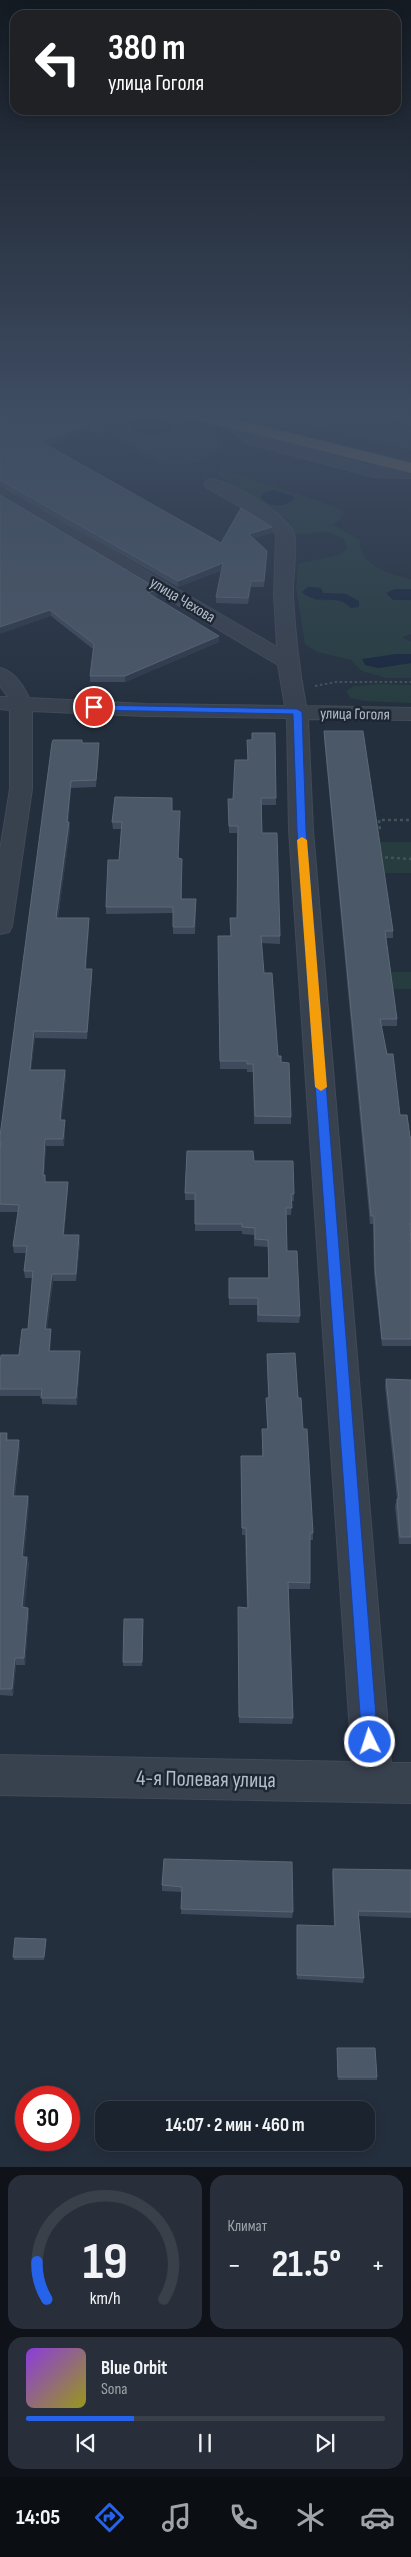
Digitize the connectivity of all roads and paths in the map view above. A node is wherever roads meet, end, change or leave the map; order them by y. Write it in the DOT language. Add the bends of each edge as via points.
graph roads {
  1 [pos="41,515"];
  2 [pos="265,515"];
  3 [pos="288,662"];
  4 [pos="0,674"];
  5 [pos="411,682"];
  6 [pos="296,701"];
  7 [pos="10,703"];
  8 [pos="411,714"];
  9 [pos="411,820"];
  10 [pos="372,830"];
  11 [pos="373,857"];
  12 [pos="411,859"];
  13 [pos="0,926"];
  14 [pos="0,1775"];
  15 [pos="373,1781"];
  16 [pos="411,1783"];
  1 -- 3 [label="street, улица Чехова"];
  2 -- 3 [label="street" via="285,534 283,594"];
  3 -- 6 [label="street"];
  4 -- 7 [label="street" via="13,687"];
  5 -- 6 [label="path" via="336,682"];
  6 -- 7 [label="street, улица Гоголя" via="145,710"];
  6 -- 8 [label="street, улица Гоголя"];
  6 -- 15 [label="street" via="302,838"];
  7 -- 13 [label="street" via="21,789"];
  9 -- 10 [label="path" via="379,820 380,830"];
  11 -- 12 [label="path"];
  14 -- 15 [label="street, 4-я Полевая улица"];
  15 -- 16 [label="street, 4-я Полевая улица"];
}
